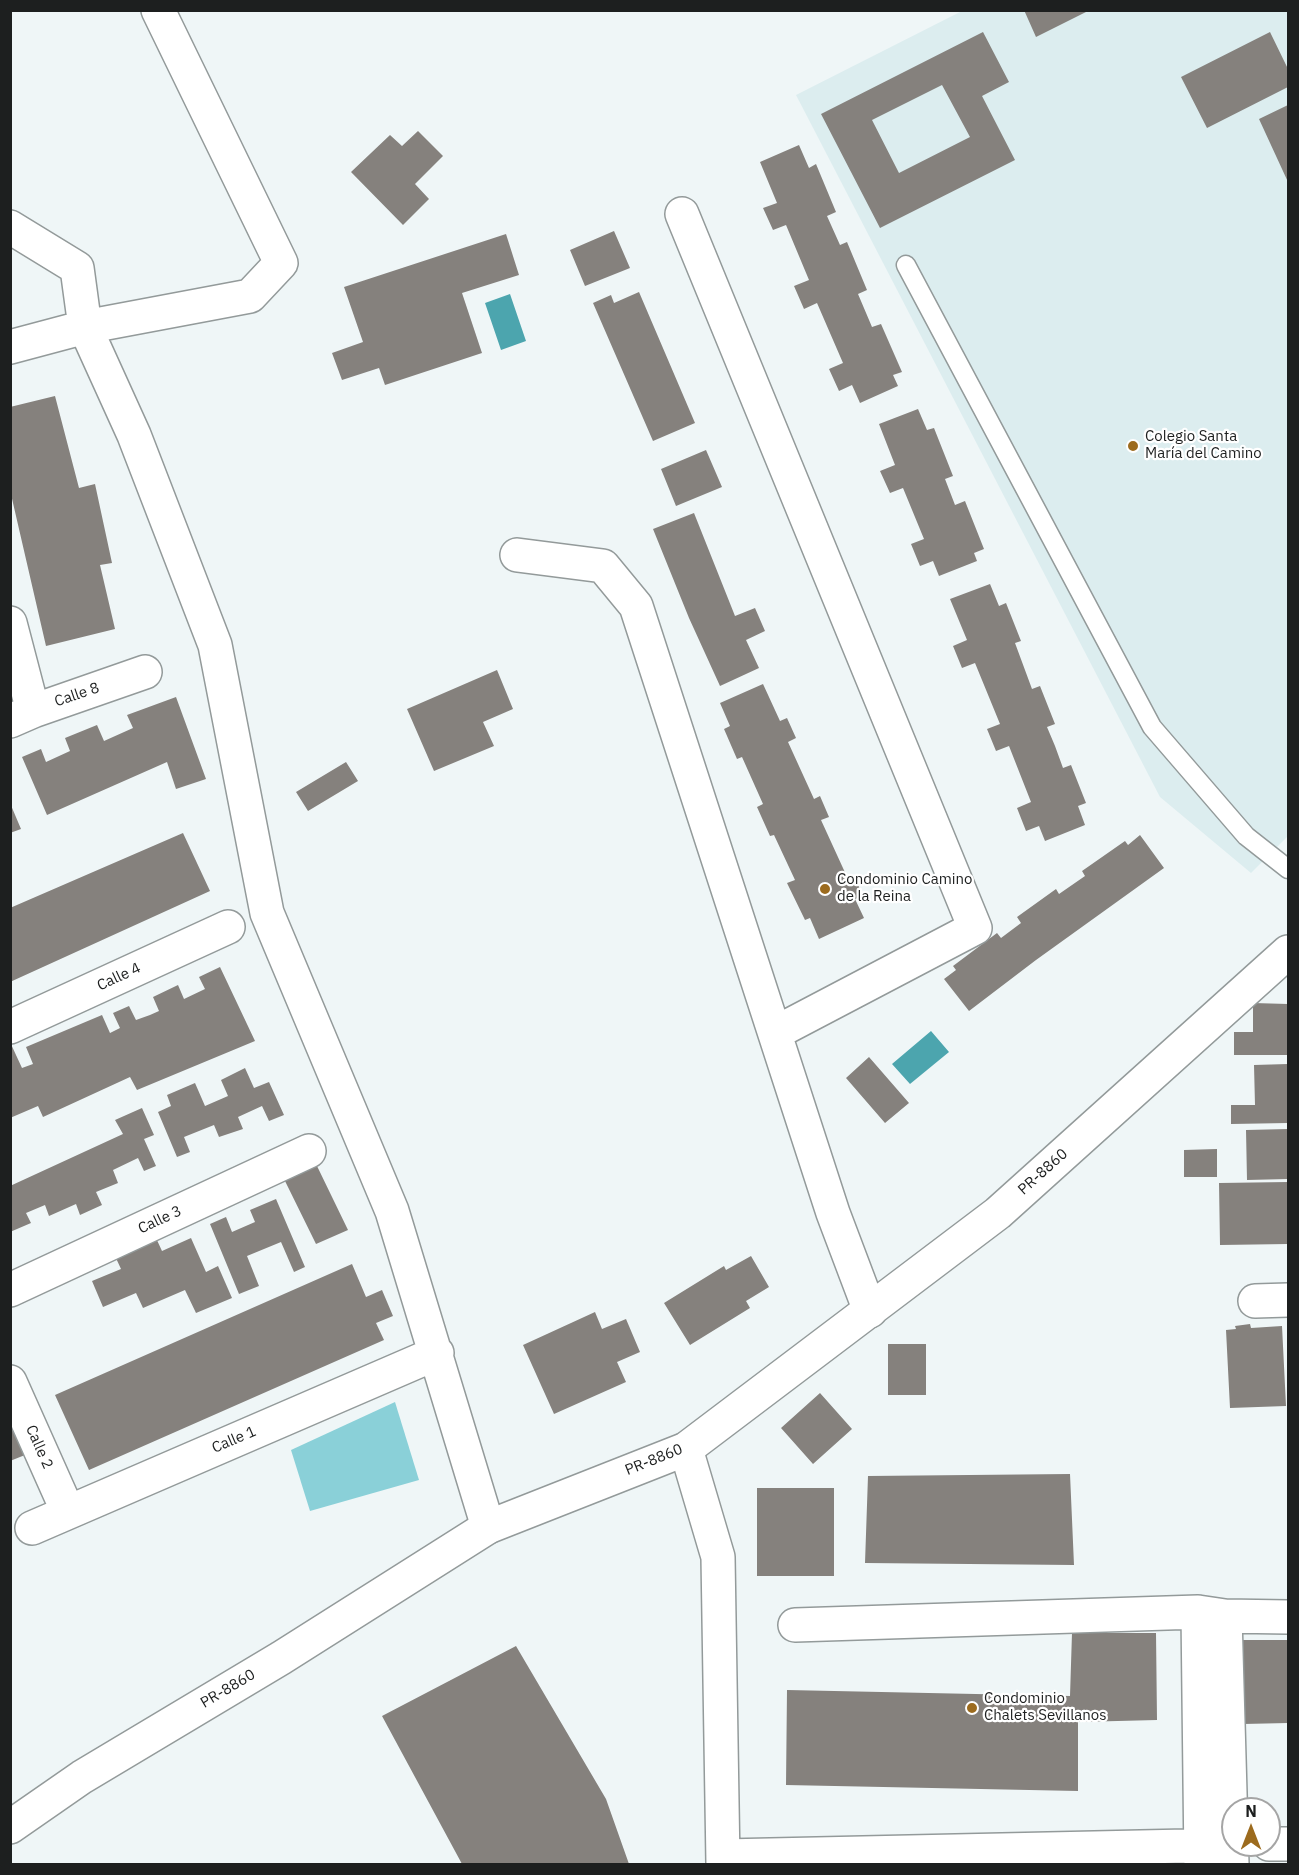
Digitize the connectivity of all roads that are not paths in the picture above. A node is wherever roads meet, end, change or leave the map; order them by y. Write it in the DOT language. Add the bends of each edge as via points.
graph roads {
  1 [pos="158,10"];
  2 [pos="682,214"];
  3 [pos="10,227"];
  4 [pos="906,266"];
  5 [pos="86,327"];
  6 [pos="10,348"];
  7 [pos="517,555"];
  8 [pos="10,623"];
  9 [pos="145,672"];
  10 [pos="22,716"];
  11 [pos="1288,869"];
  12 [pos="228,927"];
  13 [pos="1288,952"];
  14 [pos="10,1027"];
  15 [pos="775,1033"];
  16 [pos="309,1151"];
  17 [pos="10,1290"];
  18 [pos="1288,1300"];
  19 [pos="1255,1301"];
  20 [pos="870,1311"];
  21 [pos="437,1353"];
  22 [pos="10,1382"];
  23 [pos="686,1449"];
  24 [pos="68,1512"];
  25 [pos="488,1527"];
  26 [pos="32,1528"];
  27 [pos="1212,1614"];
  28 [pos="1288,1617"];
  29 [pos="795,1625"];
  30 [pos="10,1827"];
  31 [pos="1220,1853"];
  32 [pos="724,1860"];
  1 -- 5 [label="street" via="281,263 250,296"];
  2 -- 15 [label="street" via="975,928"];
  3 -- 5 [label="street" via="77,268"];
  4 -- 11 [label="lane" via="1152,727 1245,836"];
  5 -- 6 [label="street"];
  5 -- 21 [label="street" via="127,418 215,645 267,913 392,1211"];
  7 -- 15 [label="street" via="603,566 636,606"];
  8 -- 10 [label="street"];
  9 -- 10 [label="street, Calle 8"];
  12 -- 14 [label="street, Calle 4"];
  13 -- 20 [label="street, PR-8860 / PR-8860" via="998,1212"];
  15 -- 20 [label="street"];
  16 -- 17 [label="street, Calle 3"];
  18 -- 19 [label="street"];
  20 -- 23 [label="street, PR-8860 / PR-8860"];
  21 -- 24 [label="street, Calle 1"];
  21 -- 25 [label="street"];
  22 -- 24 [label="street, Calle 2"];
  23 -- 25 [label="street, PR-8860 / PR-8860"];
  23 -- 32 [label="street" via="718,1557"];
  24 -- 26 [label="street, Calle 1"];
  25 -- 30 [label="street, PR-8860 / PR-8860" via="281,1658 82,1777"];
  27 -- 28 [label="street"];
  27 -- 29 [label="street"];
  27 -- 31 [label="street"];
  31 -- 32 [label="street"];
}
